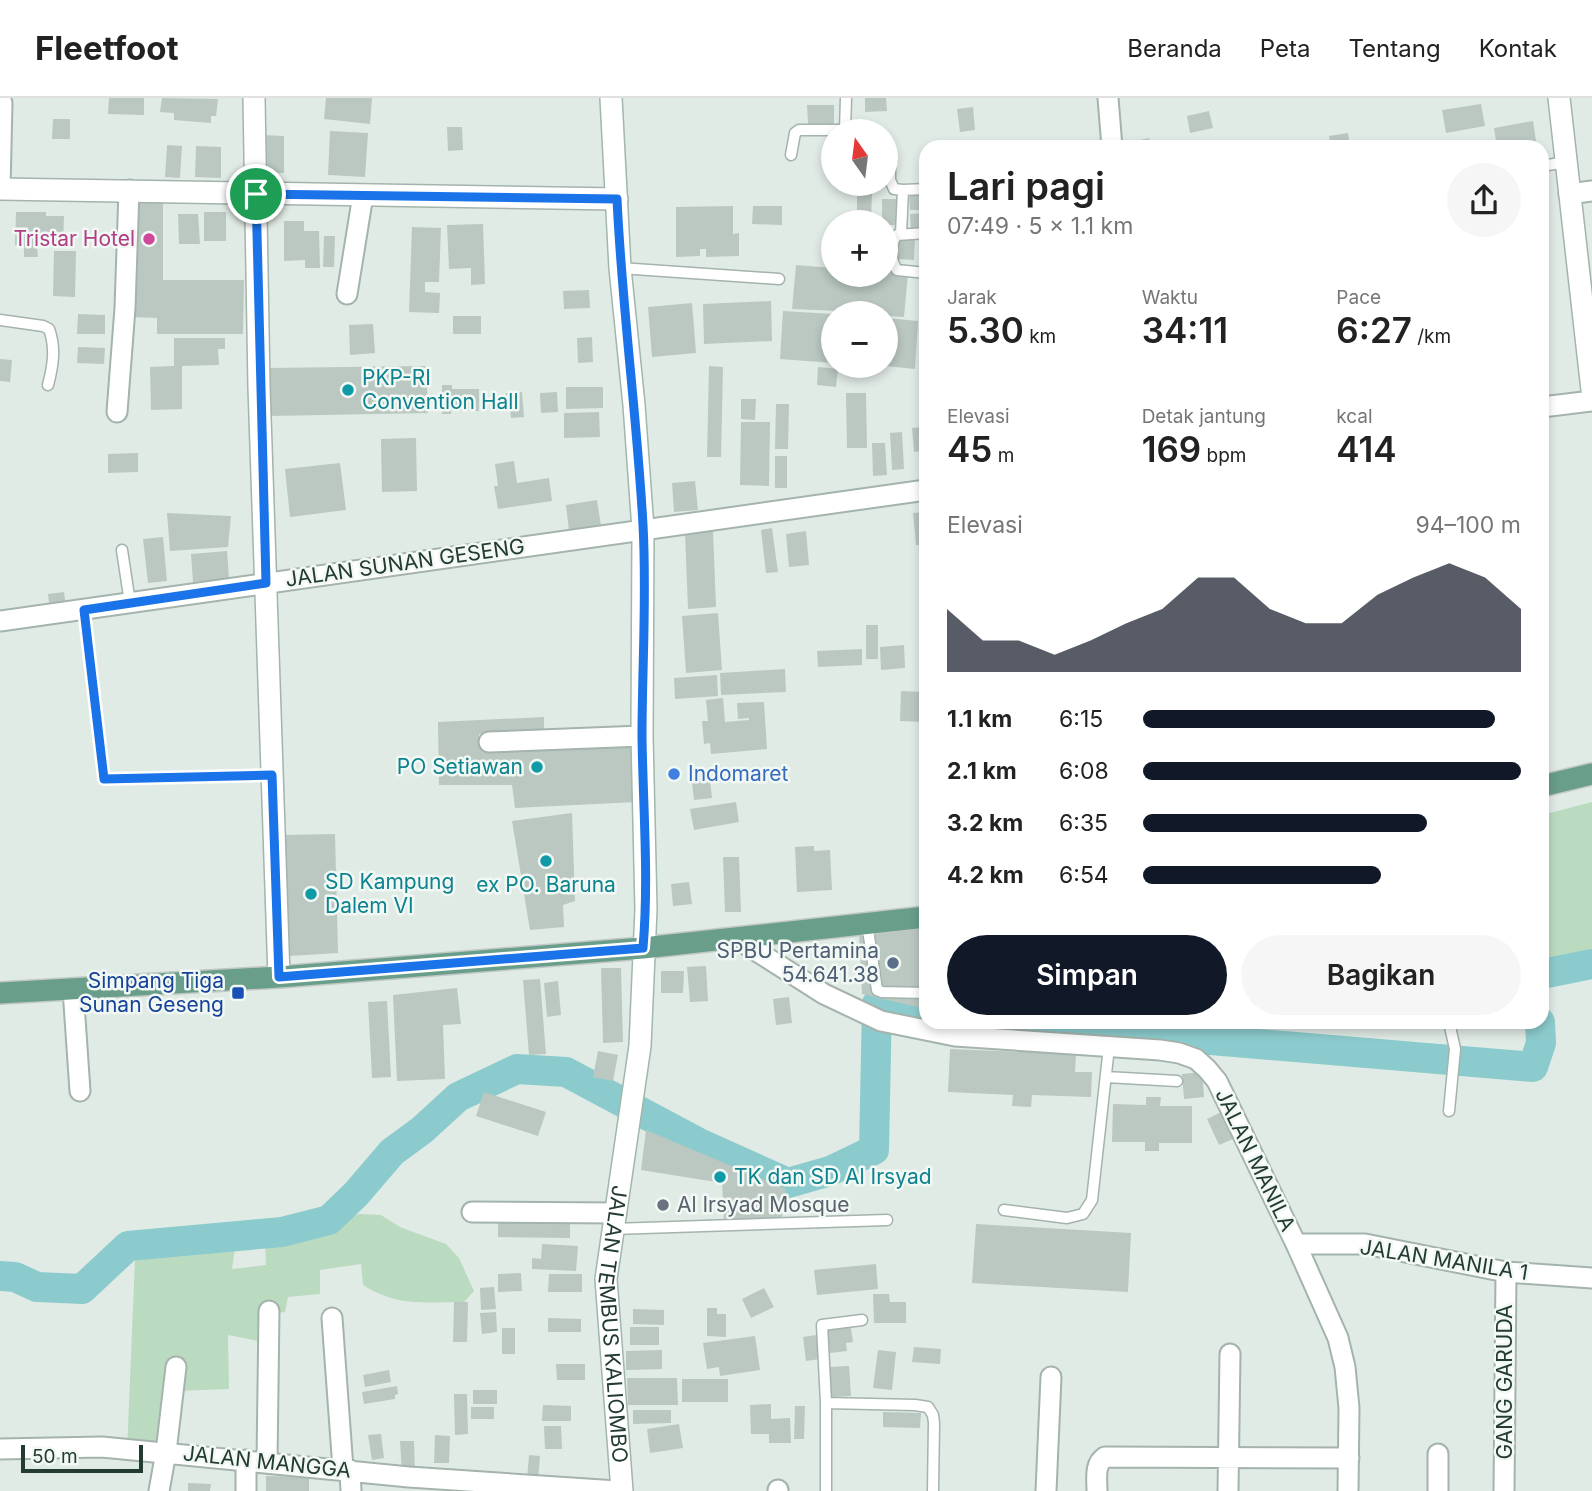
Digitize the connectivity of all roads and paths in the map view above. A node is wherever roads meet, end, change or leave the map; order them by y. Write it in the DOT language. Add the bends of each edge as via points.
graph roads {
  1 [pos="254,98"];
  2 [pos="611,98"];
  3 [pos="846,98"];
  4 [pos="1108,98"];
  5 [pos="1559,98"];
  6 [pos="2,103"];
  7 [pos="845,119"];
  8 [pos="821,130"];
  9 [pos="1111,140"];
  10 [pos="791,155"];
  11 [pos="1566,162"];
  12 [pos="1549,165"];
  13 [pos="898,189"];
  14 [pos="919,189"];
  15 [pos="0,190"];
  16 [pos="129,190"];
  17 [pos="903,190"];
  18 [pos="1592,191"];
  19 [pos="256,194"];
  20 [pos="1569,194"];
  21 [pos="363,195"];
  22 [pos="617,199"];
  23 [pos="919,233"];
  24 [pos="901,234"];
  25 [pos="620,268"];
  26 [pos="919,272"];
  27 [pos="779,279"];
  28 [pos="346,294"];
  29 [pos="0,320"];
  30 [pos="48,385"];
  31 [pos="1592,390"];
  32 [pos="1592,401"];
  33 [pos="1549,407"];
  34 [pos="117,412"];
  35 [pos="919,491"];
  36 [pos="643,528"];
  37 [pos="122,550"];
  38 [pos="266,583"];
  39 [pos="130,603"];
  40 [pos="84,610"];
  41 [pos="0,621"];
  42 [pos="642,736"];
  43 [pos="489,742"];
  44 [pos="1592,774"];
  45 [pos="272,775"];
  46 [pos="1549,784"];
  47 [pos="919,918"];
  48 [pos="867,922"];
  49 [pos="736,938"];
  50 [pos="643,948"];
  51 [pos="279,977"];
  52 [pos="73,989"];
  53 [pos="0,993"];
  54 [pos="919,993"];
  55 [pos="919,1028"];
  56 [pos="922,1029"];
  57 [pos="1451,1029"];
  58 [pos="1110,1047"];
  59 [pos="1106,1077"];
  60 [pos="1177,1081"];
  61 [pos="80,1091"];
  62 [pos="1449,1111"];
  63 [pos="1004,1210"];
  64 [pos="472,1212"];
  65 [pos="887,1220"];
  66 [pos="614,1221"];
  67 [pos="1296,1244"];
  68 [pos="1506,1272"];
  69 [pos="1592,1278"];
  70 [pos="270,1311"];
  71 [pos="332,1318"];
  72 [pos="862,1320"];
  73 [pos="1230,1354"];
  74 [pos="176,1367"];
  75 [pos="1051,1377"];
  76 [pos="826,1404"];
  77 [pos="0,1448"];
  78 [pos="166,1452"];
  79 [pos="1438,1454"];
  80 [pos="1229,1457"];
  81 [pos="1349,1458"];
  82 [pos="246,1460"];
  83 [pos="267,1462"];
  84 [pos="347,1469"];
  85 [pos="385,1483"];
  86 [pos="409,1484"];
  87 [pos="462,1486"];
  88 [pos="538,1488"];
  89 [pos="159,1491"];
  90 [pos="246,1491"];
  91 [pos="351,1491"];
  92 [pos="620,1491"];
  93 [pos="826,1491"];
  94 [pos="933,1491"];
  95 [pos="1046,1491"];
  96 [pos="1097,1491"];
  97 [pos="1228,1491"];
  98 [pos="1349,1491"];
  99 [pos="1438,1491"];
  100 [pos="1504,1491"];
  1 -- 19 [label="street"];
  2 -- 22 [label="street, JALAN TEMBUS KALIOMBO"];
  3 -- 7 [label="lane"];
  4 -- 9 [label="street"];
  5 -- 11 [label="street"];
  6 -- 15 [label="street"];
  8 -- 10 [label="lane" via="795,133"];
  11 -- 12 [label="lane"];
  11 -- 20 [label="street"];
  13 -- 17 [label="lane"];
  14 -- 17 [label="lane"];
  15 -- 16 [label="street"];
  16 -- 19 [label="street"];
  16 -- 34 [label="street"];
  17 -- 24 [label="lane"];
  18 -- 20 [label="street"];
  19 -- 21 [label="street"];
  19 -- 38 [label="street"];
  20 -- 31 [label="street"];
  21 -- 22 [label="street"];
  21 -- 28 [label="street"];
  22 -- 25 [label="street, JALAN TEMBUS KALIOMBO"];
  23 -- 24 [label="lane"];
  24 -- 26 [label="lane" via="892,242 894,267"];
  25 -- 27 [label="lane"];
  25 -- 36 [label="street, JALAN TEMBUS KALIOMBO"];
  29 -- 30 [label="lane" via="49,329 53,367"];
  32 -- 33 [label="street"];
  35 -- 36 [label="street, JALAN SUNAN GESENG"];
  36 -- 38 [label="street, JALAN SUNAN GESENG"];
  36 -- 42 [label="street, JALAN TEMBUS KALIOMBO"];
  37 -- 39 [label="lane"];
  38 -- 39 [label="street, JALAN SUNAN GESENG"];
  38 -- 45 [label="street"];
  39 -- 40 [label="street, JALAN SUNAN GESENG"];
  40 -- 41 [label="street, JALAN SUNAN GESENG"];
  40 -- 45 [label="path" via="104,779"];
  42 -- 43 [label="street"];
  42 -- 50 [label="street, JALAN TEMBUS KALIOMBO"];
  44 -- 46 [label="main road"];
  45 -- 51 [label="street"];
  47 -- 48 [label="main road"];
  48 -- 49 [label="main road"];
  48 -- 54 [label="lane" via="877,990"];
  49 -- 50 [label="main road"];
  49 -- 55 [label="street, JALAN MANILA" via="824,994 876,1019"];
  50 -- 51 [label="main road"];
  50 -- 66 [label="street, JALAN TEMBUS KALIOMBO" via="635,1095"];
  51 -- 52 [label="main road"];
  52 -- 53 [label="main road"];
  52 -- 61 [label="street"];
  56 -- 58 [label="street, JALAN MANILA" via="955,1036"];
  57 -- 62 [label="lane" via="1455,1049"];
  58 -- 59 [label="lane"];
  58 -- 67 [label="street, JALAN MANILA" via="1179,1053 1208,1069"];
  59 -- 60 [label="lane"];
  59 -- 63 [label="lane" via="1092,1200 1083,1214 1067,1218"];
  64 -- 66 [label="street"];
  65 -- 66 [label="lane"];
  66 -- 92 [label="street, JALAN TEMBUS KALIOMBO" via="606,1279"];
  67 -- 68 [label="street, JALAN MANILA 1" via="1380,1246"];
  67 -- 81 [label="street, JALAN MANILA" via="1342,1353"];
  68 -- 69 [label="street, JALAN MANILA 1"];
  68 -- 100 [label="street, GANG GARUDA"];
  70 -- 83 [label="street"];
  71 -- 84 [label="street"];
  72 -- 76 [label="lane" via="822,1325"];
  73 -- 80 [label="street"];
  74 -- 78 [label="street"];
  75 -- 95 [label="street"];
  76 -- 93 [label="lane"];
  76 -- 94 [label="lane" via="928,1408 934,1423"];
  77 -- 78 [label="street, JALAN MANGGA"];
  78 -- 82 [label="street, JALAN MANGGA"];
  78 -- 89 [label="street"];
  79 -- 99 [label="street"];
  80 -- 81 [label="street"];
  80 -- 96 [label="street" via="1105,1457 1097,1469"];
  80 -- 97 [label="street"];
  81 -- 98 [label="street, JALAN MANILA"];
  82 -- 83 [label="street, JALAN MANGGA"];
  82 -- 90 [label="street"];
  83 -- 84 [label="street, JALAN MANGGA"];
  84 -- 85 [label="street, JALAN MANGGA"];
  84 -- 91 [label="street"];
  85 -- 86 [label="street, JALAN MANGGA"];
  86 -- 87 [label="street, JALAN MANGGA"];
  87 -- 88 [label="street, JALAN MANGGA"];
  88 -- 92 [label="street, JALAN MANGGA"];
}
